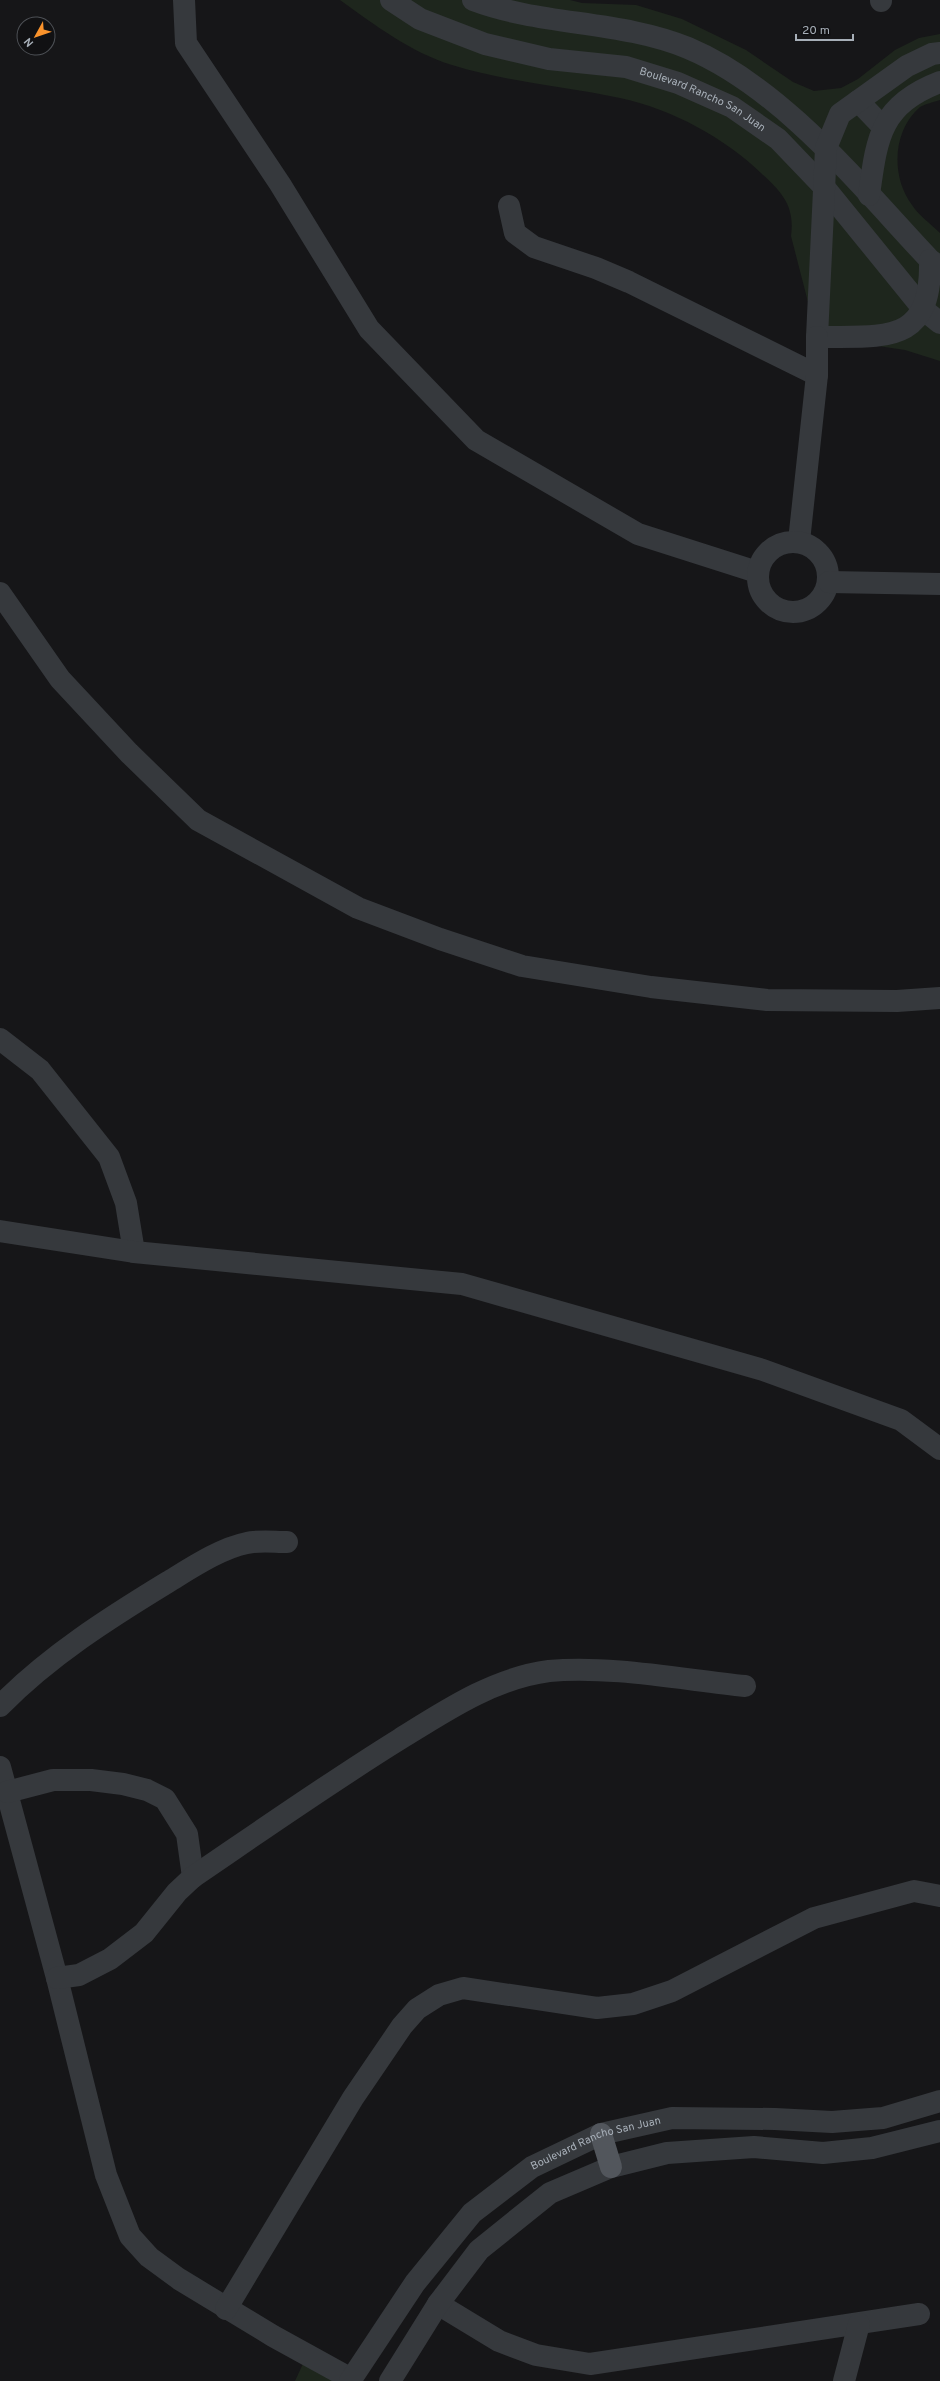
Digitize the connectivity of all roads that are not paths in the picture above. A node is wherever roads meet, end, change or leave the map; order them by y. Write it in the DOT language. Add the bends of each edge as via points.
graph roads {
  1 [pos="184,0"];
  2 [pos="392,0"];
  3 [pos="473,0"];
  4 [pos="940,53"];
  5 [pos="940,82"];
  6 [pos="858,101"];
  7 [pos="882,127"];
  8 [pos="826,148"];
  9 [pos="824,187"];
  10 [pos="869,195"];
  11 [pos="509,206"];
  12 [pos="935,264"];
  13 [pos="932,316"];
  14 [pos="817,337"];
  15 [pos="817,375"];
  16 [pos="799,541"];
  17 [pos="757,572"];
  18 [pos="829,582"];
  19 [pos="940,584"];
  20 [pos="0,593"];
  21 [pos="940,998"];
  22 [pos="0,1039"];
  23 [pos="0,1231"];
  24 [pos="134,1252"];
  25 [pos="940,1449"];
  26 [pos="286,1542"];
  27 [pos="744,1686"];
  28 [pos="0,1706"];
  29 [pos="0,1767"];
  30 [pos="7,1792"];
  31 [pos="194,1877"];
  32 [pos="940,1896"];
  33 [pos="57,1978"];
  34 [pos="940,2101"];
  35 [pos="940,2131"];
  36 [pos="601,2134"];
  37 [pos="611,2167"];
  38 [pos="438,2304"];
  39 [pos="226,2309"];
  40 [pos="919,2314"];
  41 [pos="859,2324"];
  42 [pos="351,2380"];
  43 [pos="390,2381"];
  44 [pos="844,2381"];
  1 -- 17 [label="street" via="186,43 280,184 369,329 476,440 638,534"];
  2 -- 9 [label="street, Boulevard Rancho San Juan" via="420,19 485,44 549,59 626,66 678,83 732,107 778,139"];
  3 -- 8 [label="street" via="531,15 636,33 688,48 744,77"];
  4 -- 6 [label="street" via="932,54 907,66"];
  5 -- 7 [label="street" via="921,89 899,104"];
  6 -- 7 [label="street"];
  6 -- 8 [label="street" via="840,114"];
  7 -- 10 [label="street" via="875,151"];
  8 -- 9 [label="street"];
  8 -- 10 [label="street"];
  9 -- 13 [label="street, Boulevard Rancho San Juan"];
  9 -- 14 [label="street"];
  10 -- 12 [label="street"];
  11 -- 15 [label="street" via="515,234 534,247 629,282"];
  12 -- 13 [label="street" via="931,284"];
  13 -- 14 [label="street" via="879,336"];
  14 -- 15 [label="street"];
  15 -- 16 [label="street"];
  16 -- 17 [label="street" via="780,543 764,554"];
  16 -- 18 [label="street" via="823,555"];
  17 -- 18 [label="street" via="761,594 777,609 799,613 819,603"];
  18 -- 19 [label="street"];
  20 -- 21 [label="street" via="60,679 129,753 198,820 358,908 522,966 651,987 767,1000 897,1001"];
  22 -- 24 [label="street" via="40,1070 109,1156 126,1203"];
  23 -- 24 [label="street"];
  24 -- 25 [label="street" via="462,1284 763,1370 901,1420"];
  26 -- 28 [label="street" via="247,1543 193,1567 125,1608 74,1644 17,1688"];
  27 -- 31 [label="street" via="597,1670 549,1672 488,1689 453,1706 335,1779"];
  29 -- 30 [label="street"];
  30 -- 31 [label="street" via="54,1780 123,1784 147,1790 165,1799 188,1834"];
  30 -- 33 [label="street"];
  31 -- 33 [label="street" via="176,1892 144,1933 110,1959 79,1975"];
  32 -- 39 [label="street" via="914,1891 814,1918 672,1991 634,2004 596,2008 462,1988 439,1995 417,2009 402,2026 353,2098"];
  33 -- 39 [label="street" via="106,2175 130,2236 149,2256"];
  34 -- 36 [label="street, Boulevard Rancho San Juan" via="883,2118 832,2122 672,2118"];
  35 -- 37 [label="street" via="865,2149 823,2153 754,2147 667,2153"];
  36 -- 37 [label="main road"];
  36 -- 42 [label="street, Boulevard Rancho San Juan" via="532,2167 472,2213 415,2283"];
  37 -- 38 [label="street" via="550,2193 479,2250"];
  38 -- 41 [label="street" via="499,2341 536,2355 590,2364"];
  38 -- 43 [label="street"];
  39 -- 42 [label="street"];
  40 -- 41 [label="street"];
  41 -- 44 [label="street"];
}
